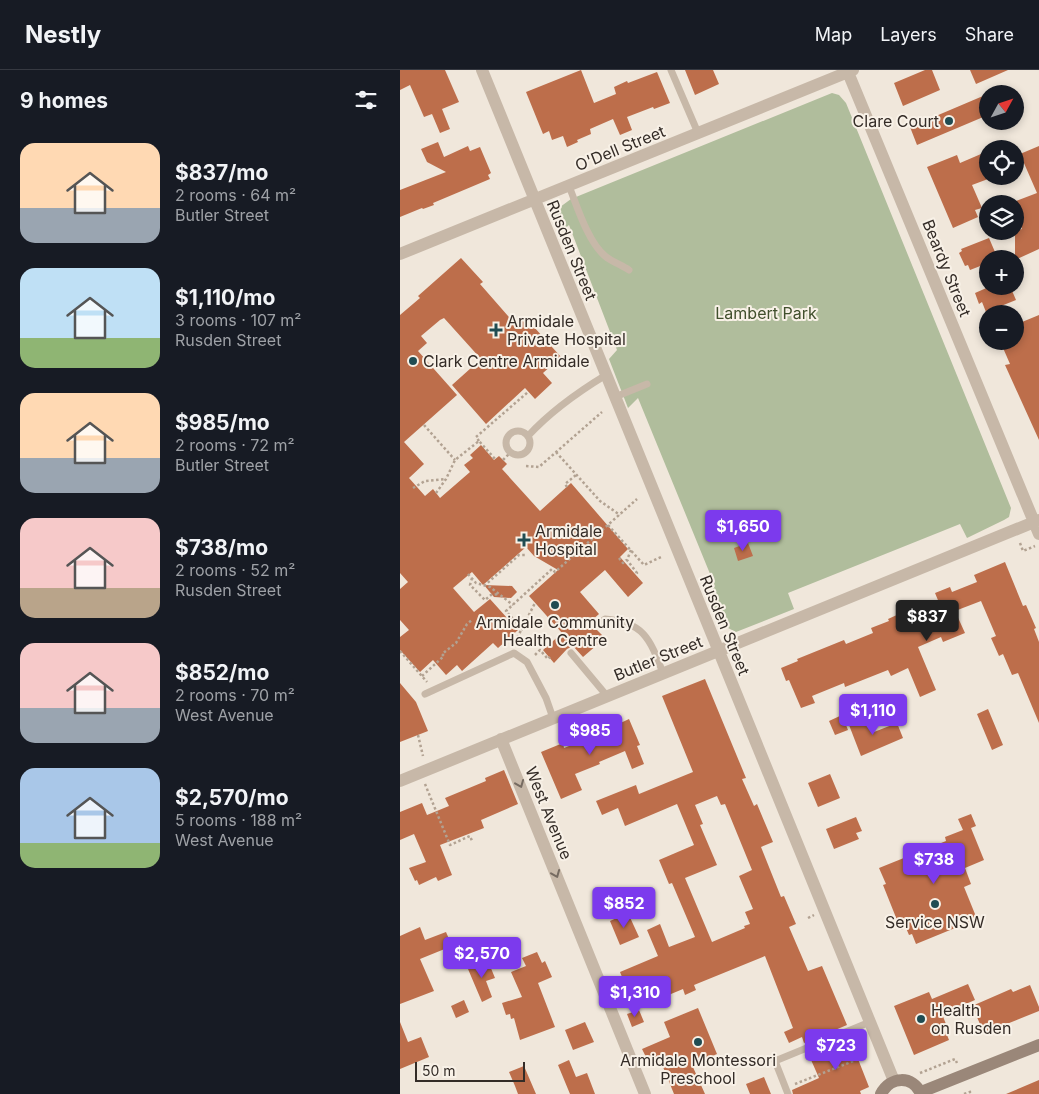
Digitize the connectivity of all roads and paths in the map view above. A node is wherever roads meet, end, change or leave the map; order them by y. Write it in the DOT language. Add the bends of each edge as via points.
graph roads {
  1 [pos="482,70"];
  2 [pos="671,70"];
  3 [pos="849,71"];
  4 [pos="698,134"];
  5 [pos="569,186"];
  6 [pos="534,199"];
  7 [pos="400,254"];
  8 [pos="630,270"];
  9 [pos="606,375"];
  10 [pos="647,384"];
  11 [pos="528,392"];
  12 [pos="615,397"];
  13 [pos="602,412"];
  14 [pos="424,425"];
  15 [pos="528,436"];
  16 [pos="479,441"];
  17 [pos="556,452"];
  18 [pos="510,453"];
  19 [pos="495,459"];
  20 [pos="455,460"];
  21 [pos="503,460"];
  22 [pos="526,466"];
  23 [pos="576,475"];
  24 [pos="446,480"];
  25 [pos="567,487"];
  26 [pos="413,488"];
  27 [pos="436,493"];
  28 [pos="637,499"];
  29 [pos="620,515"];
  30 [pos="1036,521"];
  31 [pos="608,525"];
  32 [pos="1039,534"];
  33 [pos="1019,540"];
  34 [pos="1031,548"];
  35 [pos="631,550"];
  36 [pos="527,555"];
  37 [pos="661,557"];
  38 [pos="619,558"];
  39 [pos="627,560"];
  40 [pos="468,574"];
  41 [pos="635,574"];
  42 [pos="472,578"];
  43 [pos="484,586"];
  44 [pos="500,594"];
  45 [pos="535,603"];
  46 [pos="513,605"];
  47 [pos="472,620"];
  48 [pos="596,625"];
  49 [pos="523,630"];
  50 [pos="514,643"];
  51 [pos="718,650"];
  52 [pos="400,651"];
  53 [pos="571,653"];
  54 [pos="550,657"];
  55 [pos="530,660"];
  56 [pos="423,668"];
  57 [pos="427,672"];
  58 [pos="663,673"];
  59 [pos="422,676"];
  60 [pos="427,681"];
  61 [pos="425,694"];
  62 [pos="608,696"];
  63 [pos="553,718"];
  64 [pos="418,735"];
  65 [pos="501,740"];
  66 [pos="423,755"];
  67 [pos="400,781"];
  68 [pos="425,785"];
  69 [pos="472,842"];
  70 [pos="870,1022"];
  71 [pos="1039,1045"];
  72 [pos="866,1056"];
  73 [pos="957,1065"];
  74 [pos="914,1070"];
  75 [pos="894,1080"];
  76 [pos="786,1091"];
  77 [pos="969,1091"];
  78 [pos="921,1093"];
  79 [pos="645,1094"];
  80 [pos="881,1094"];
  81 [pos="964,1094"];
  1 -- 6 [label="street, Rusden Street"];
  2 -- 4 [label="lane"];
  3 -- 4 [label="street, O'Dell Street"];
  3 -- 30 [label="street, Beardy Street"];
  4 -- 5 [label="street, O'Dell Street"];
  5 -- 6 [label="street, O'Dell Street"];
  5 -- 8 [label="lane" via="597,246 605,256"];
  6 -- 7 [label="street, O'Dell Street"];
  6 -- 9 [label="street, Rusden Street"];
  9 -- 12 [label="street, Rusden Street"];
  9 -- 15 [label="lane" via="583,389"];
  10 -- 12 [label="lane"];
  11 -- 16 [label="path" via="476,437"];
  12 -- 51 [label="street, Rusden Street"];
  13 -- 17 [label="path"];
  14 -- 20 [label="path"];
  15 -- 18 [label="lane" via="530,445 527,451 520,456"];
  15 -- 18 [label="lane" via="518,430 508,436 505,443"];
  16 -- 19 [label="path"];
  16 -- 20 [label="path"];
  17 -- 22 [label="path" via="539,467"];
  17 -- 23 [label="path"];
  18 -- 21 [label="path"];
  20 -- 24 [label="path"];
  23 -- 25 [label="path" via="565,484"];
  23 -- 29 [label="path" via="600,501"];
  24 -- 26 [label="path" via="425,481"];
  24 -- 27 [label="path"];
  28 -- 29 [label="path"];
  29 -- 31 [label="path"];
  30 -- 32 [label="street, Beardy Street"];
  30 -- 51 [label="street, Butler Street"];
  31 -- 35 [label="path"];
  31 -- 46 [label="path"];
  33 -- 34 [label="path" via="1023,551"];
  35 -- 37 [label="path" via="644,565"];
  35 -- 39 [label="path"];
  36 -- 43 [label="path" via="519,555"];
  38 -- 39 [label="path" via="623,563"];
  39 -- 41 [label="path"];
  40 -- 42 [label="path"];
  42 -- 43 [label="path"];
  42 -- 44 [label="path" via="470,585 486,601 491,595"];
  43 -- 44 [label="path"];
  44 -- 46 [label="path"];
  45 -- 49 [label="path"];
  46 -- 49 [label="path" via="506,611"];
  47 -- 57 [label="path" via="456,643"];
  48 -- 58 [label="lane" via="605,619 637,627 649,640"];
  49 -- 50 [label="path"];
  51 -- 58 [label="street, Butler Street"];
  51 -- 70 [label="street, Rusden Street"];
  52 -- 59 [label="path"];
  53 -- 62 [label="lane"];
  54 -- 55 [label="path" via="548,659 540,650"];
  56 -- 57 [label="path"];
  57 -- 59 [label="path"];
  58 -- 62 [label="street, Butler Street"];
  59 -- 60 [label="path"];
  61 -- 63 [label="lane" via="514,652 527,662"];
  62 -- 63 [label="street, Butler Street"];
  63 -- 65 [label="street, Butler Street"];
  64 -- 66 [label="path"];
  65 -- 67 [label="street, Butler Street"];
  65 -- 79 [label="street, West Avenue, one-way"];
  68 -- 69 [label="path" via="450,845 470,836"];
  70 -- 75 [label="street, Rusden Street"];
  70 -- 76 [label="lane" via="775,1061"];
  71 -- 78 [label="street"];
  72 -- 76 [label="path"];
  73 -- 74 [label="path" via="955,1060 921,1073"];
  75 -- 78 [label="street" via="911,1082"];
  75 -- 80 [label="street"];
  77 -- 81 [label="path"];
}
